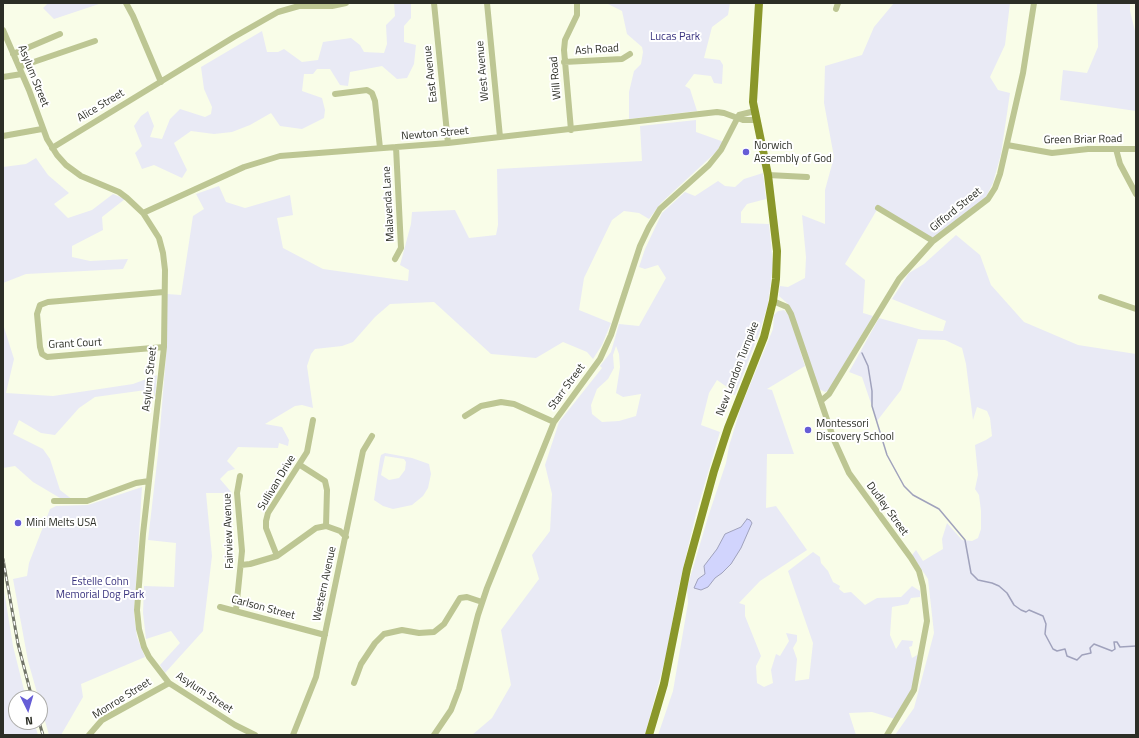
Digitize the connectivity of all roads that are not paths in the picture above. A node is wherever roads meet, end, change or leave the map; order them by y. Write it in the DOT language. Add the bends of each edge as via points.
graph roads {
  1 [pos="126,3"];
  2 [pos="346,3"];
  3 [pos="434,3"];
  4 [pos="487,3"];
  5 [pos="577,3"];
  6 [pos="759,3"];
  7 [pos="1034,3"];
  8 [pos="310,4"];
  9 [pos="3,30"];
  10 [pos="60,34"];
  11 [pos="95,41"];
  12 [pos="13,54"];
  13 [pos="630,54"];
  14 [pos="564,62"];
  15 [pos="19,67"];
  16 [pos="22,74"];
  17 [pos="3,77"];
  18 [pos="161,82"];
  19 [pos="335,94"];
  20 [pos="755,111"];
  21 [pos="737,118"];
  22 [pos="756,120"];
  23 [pos="42,129"];
  24 [pos="571,130"];
  25 [pos="3,136"];
  26 [pos="500,138"];
  27 [pos="448,143"];
  28 [pos="1007,145"];
  29 [pos="396,147"];
  30 [pos="52,148"];
  31 [pos="380,148"];
  32 [pos="1116,148"];
  33 [pos="1136,149"];
  34 [pos="768,175"];
  35 [pos="807,177"];
  36 [pos="1136,194"];
  37 [pos="878,208"];
  38 [pos="143,213"];
  39 [pos="933,241"];
  40 [pos="395,259"];
  41 [pos="164,292"];
  42 [pos="1101,297"];
  43 [pos="773,301"];
  44 [pos="1136,309"];
  45 [pos="164,347"];
  46 [pos="822,400"];
  47 [pos="465,416"];
  48 [pos="313,420"];
  49 [pos="554,422"];
  50 [pos="372,436"];
  51 [pos="300,465"];
  52 [pos="240,476"];
  53 [pos="148,481"];
  54 [pos="54,501"];
  55 [pos="326,526"];
  56 [pos="346,537"];
  57 [pos="277,556"];
  58 [pos="241,565"];
  59 [pos="482,602"];
  60 [pos="220,607"];
  61 [pos="236,610"];
  62 [pos="325,635"];
  63 [pos="168,683"];
  64 [pos="354,683"];
  65 [pos="89,735"];
  66 [pos="255,735"];
  67 [pos="293,735"];
  68 [pos="434,735"];
  69 [pos="649,735"];
  70 [pos="887,735"];
  1 -- 18 [label="street"];
  2 -- 8 [label="street, Alice Street" via="332,6"];
  3 -- 27 [label="street, East Avenue"];
  4 -- 26 [label="street, West Avenue"];
  5 -- 14 [label="street, Will Road" via="577,15 565,40"];
  6 -- 20 [label="main road, New London Turnpike" via="753,88"];
  7 -- 28 [label="street, Gifford Street" via="1023,73"];
  8 -- 18 [label="street, Alice Street" via="278,12"];
  9 -- 12 [label="street, Asylum Street"];
  10 -- 12 [label="street"];
  11 -- 15 [label="street"];
  12 -- 15 [label="street, Asylum Street"];
  13 -- 14 [label="street, Ash Road" via="622,59"];
  14 -- 24 [label="street, Will Road"];
  15 -- 16 [label="street, Asylum Street"];
  16 -- 17 [label="street"];
  16 -- 23 [label="street, Asylum Street"];
  18 -- 30 [label="street, Alice Street"];
  19 -- 31 [label="street" via="367,90 372,93"];
  20 -- 21 [label="street" via="741,114"];
  20 -- 22 [label="main road, New London Turnpike"];
  21 -- 22 [label="street"];
  21 -- 24 [label="street, Newton Street" via="717,112"];
  21 -- 49 [label="street, Starr Street" via="725,144 716,156 660,209 649,227 600,359"];
  22 -- 34 [label="main road, New London Turnpike"];
  23 -- 25 [label="street"];
  23 -- 30 [label="street, Asylum Street"];
  24 -- 26 [label="street, Newton Street"];
  26 -- 27 [label="street, Newton Street"];
  27 -- 29 [label="street, Newton Street"];
  28 -- 32 [label="street, Green Briar Road" via="1052,153"];
  28 -- 39 [label="street, Gifford Street" via="1000,174 988,199"];
  29 -- 31 [label="street, Newton Street"];
  29 -- 40 [label="street, Malavenda Lane" via="401,248"];
  30 -- 38 [label="street, Asylum Street" via="73,171 119,192"];
  31 -- 38 [label="street, Newton Street" via="271,158 244,167"];
  32 -- 33 [label="street, Green Briar Road"];
  32 -- 36 [label="street" via="1120,164"];
  34 -- 35 [label="street"];
  34 -- 43 [label="main road, New London Turnpike" via="777,251"];
  37 -- 39 [label="street"];
  38 -- 41 [label="street, Asylum Street" via="155,231 163,253"];
  39 -- 46 [label="street, Gifford Street" via="899,279 829,394"];
  41 -- 45 [label="street, Asylum Street"];
  41 -- 45 [label="street, Grant Court" via="48,302 40,306 37,314 40,347 42,354 47,357"];
  42 -- 44 [label="street"];
  43 -- 46 [label="street, Dudley Street" via="787,307 791,314"];
  43 -- 69 [label="main road, New London Turnpike" via="764,337 714,471 687,569 667,669"];
  45 -- 53 [label="street, Asylum Street"];
  46 -- 70 [label="street, Dudley Street" via="834,440 849,473 911,558 919,571 923,586 928,621 914,690"];
  47 -- 49 [label="street" via="481,406 505,402"];
  48 -- 51 [label="street, Sullivan Drive" via="307,452"];
  49 -- 59 [label="street, Starr Street"];
  50 -- 56 [label="street, Western Avenue" via="363,451"];
  51 -- 55 [label="street" via="325,481"];
  51 -- 57 [label="street, Sullivan Drive" via="268,513 266,528"];
  52 -- 58 [label="street, Fairview Avenue" via="237,493"];
  53 -- 54 [label="street" via="90,500"];
  53 -- 63 [label="street, Asylum Street" via="138,618 144,647 152,663"];
  55 -- 56 [label="street" via="340,531"];
  55 -- 57 [label="street" via="316,528"];
  56 -- 62 [label="street, Western Avenue"];
  57 -- 58 [label="street"];
  58 -- 61 [label="street, Fairview Avenue"];
  59 -- 64 [label="street" via="467,597 460,598 443,626 434,632 403,630 384,634 362,662"];
  59 -- 68 [label="street, Starr Street" via="459,689 451,710"];
  60 -- 61 [label="street, Carlson Street"];
  61 -- 62 [label="street, Carlson Street"];
  62 -- 67 [label="street, Western Avenue" via="316,677"];
  63 -- 65 [label="street, Monroe Street" via="102,720"];
  63 -- 66 [label="street, Asylum Street"];
}
